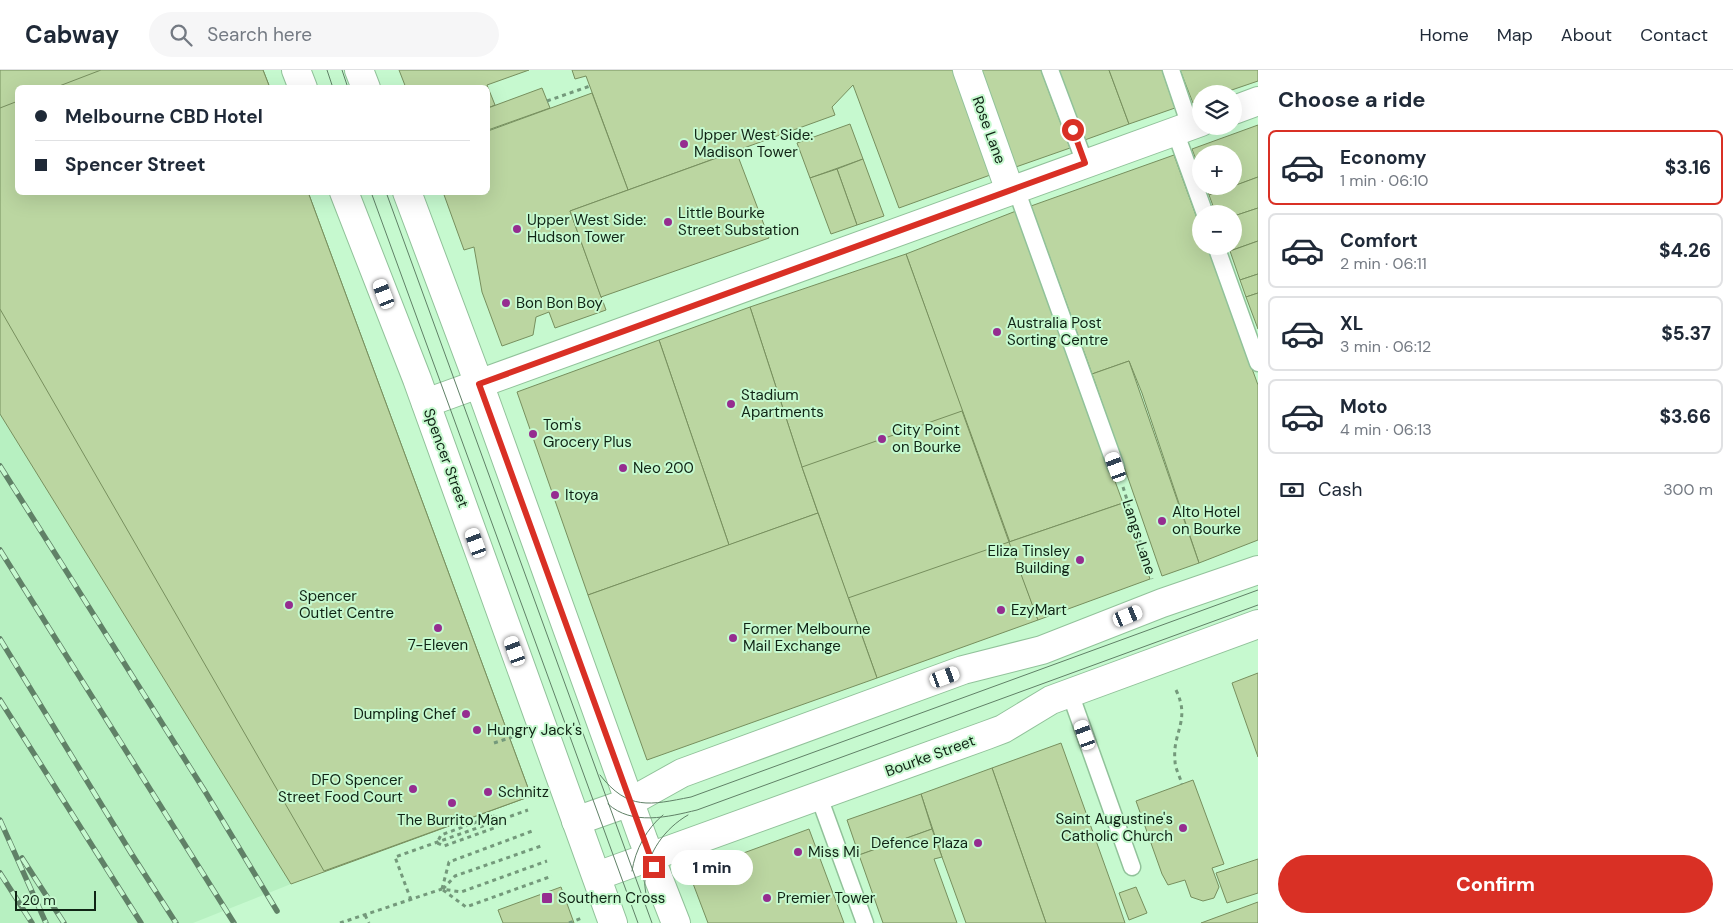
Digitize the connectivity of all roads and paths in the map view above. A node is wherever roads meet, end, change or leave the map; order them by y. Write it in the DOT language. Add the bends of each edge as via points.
graph roads {
  1 [pos="296,70"];
  2 [pos="359,70"];
  3 [pos="967,70"];
  4 [pos="1050,70"];
  5 [pos="1171,70"];
  6 [pos="302,85"];
  7 [pos="365,85"];
  8 [pos="590,86"];
  9 [pos="547,101"];
  10 [pos="1258,101"];
  11 [pos="1242,107"];
  12 [pos="1188,126"];
  13 [pos="1085,163"];
  14 [pos="1013,190"];
  15 [pos="345,195"];
  16 [pos="408,195"];
  17 [pos="1203,205"];
  18 [pos="1219,255"];
  19 [pos="1258,363"];
  20 [pos="479,384"];
  21 [pos="426,403"];
  22 [pos="1116,467"];
  23 [pos="1258,570"];
  24 [pos="1162,603"];
  25 [pos="1258,624"];
  26 [pos="1176,690"];
  27 [pos="1070,693"];
  28 [pos="512,737"];
  29 [pos="494,744"];
  30 [pos="1182,784"];
  31 [pos="819,797"];
  32 [pos="630,802"];
  33 [pos="528,810"];
  34 [pos="576,820"];
  35 [pos="535,830"];
  36 [pos="541,846"];
  37 [pos="650,858"];
  38 [pos="547,861"];
  39 [pos="1132,867"];
  40 [pos="552,876"];
  41 [pos="597,876"];
  42 [pos="442,889"];
  43 [pos="411,900"];
  44 [pos="365,915"];
  45 [pos="587,916"];
  46 [pos="340,923"];
  47 [pos="369,923"];
  48 [pos="568,923"];
  49 [pos="613,923"];
  50 [pos="676,923"];
  51 [pos="865,923"];
  1 -- 6 [label="street"];
  2 -- 7 [label="street"];
  3 -- 14 [label="street, Rose Lane"];
  4 -- 13 [label="lane"];
  5 -- 12 [label="lane"];
  8 -- 9 [label="path"];
  10 -- 11 [label="street"];
  12 -- 13 [label="street"];
  12 -- 17 [label="lane"];
  13 -- 14 [label="street"];
  14 -- 20 [label="street"];
  14 -- 22 [label="lane"];
  15 -- 21 [label="street, Spencer Street"];
  16 -- 20 [label="street"];
  18 -- 19 [label="lane"];
  20 -- 21 [label="street"];
  20 -- 32 [label="street"];
  21 -- 34 [label="street, Spencer Street"];
  22 -- 24 [label="path, Langs Lane"];
  23 -- 24 [label="street"];
  24 -- 32 [label="street" via="1042,650 963,670 682,773"];
  25 -- 27 [label="street, Bourke Street"];
  26 -- 30 [label="path" via="1182,701 1183,714 1175,762"];
  27 -- 31 [label="street, Bourke Street" via="1051,700 1003,729"];
  27 -- 39 [label="lane"];
  28 -- 29 [label="path"];
  31 -- 37 [label="street, Bourke Street"];
  31 -- 51 [label="lane"];
  32 -- 34 [label="street"];
  32 -- 37 [label="street"];
  33 -- 43 [label="path" via="395,858"];
  34 -- 41 [label="street, Spencer Street"];
  35 -- 42 [label="path" via="449,862"];
  36 -- 42 [label="path" via="455,876"];
  37 -- 41 [label="street, Bourke Street"];
  37 -- 50 [label="street"];
  38 -- 42 [label="path" via="460,892"];
  40 -- 42 [label="path" via="466,907"];
  41 -- 49 [label="street, Spencer Street"];
  42 -- 43 [label="path"];
  43 -- 44 [label="path"];
  44 -- 46 [label="path"];
  44 -- 47 [label="path"];
  45 -- 48 [label="path"];
}
